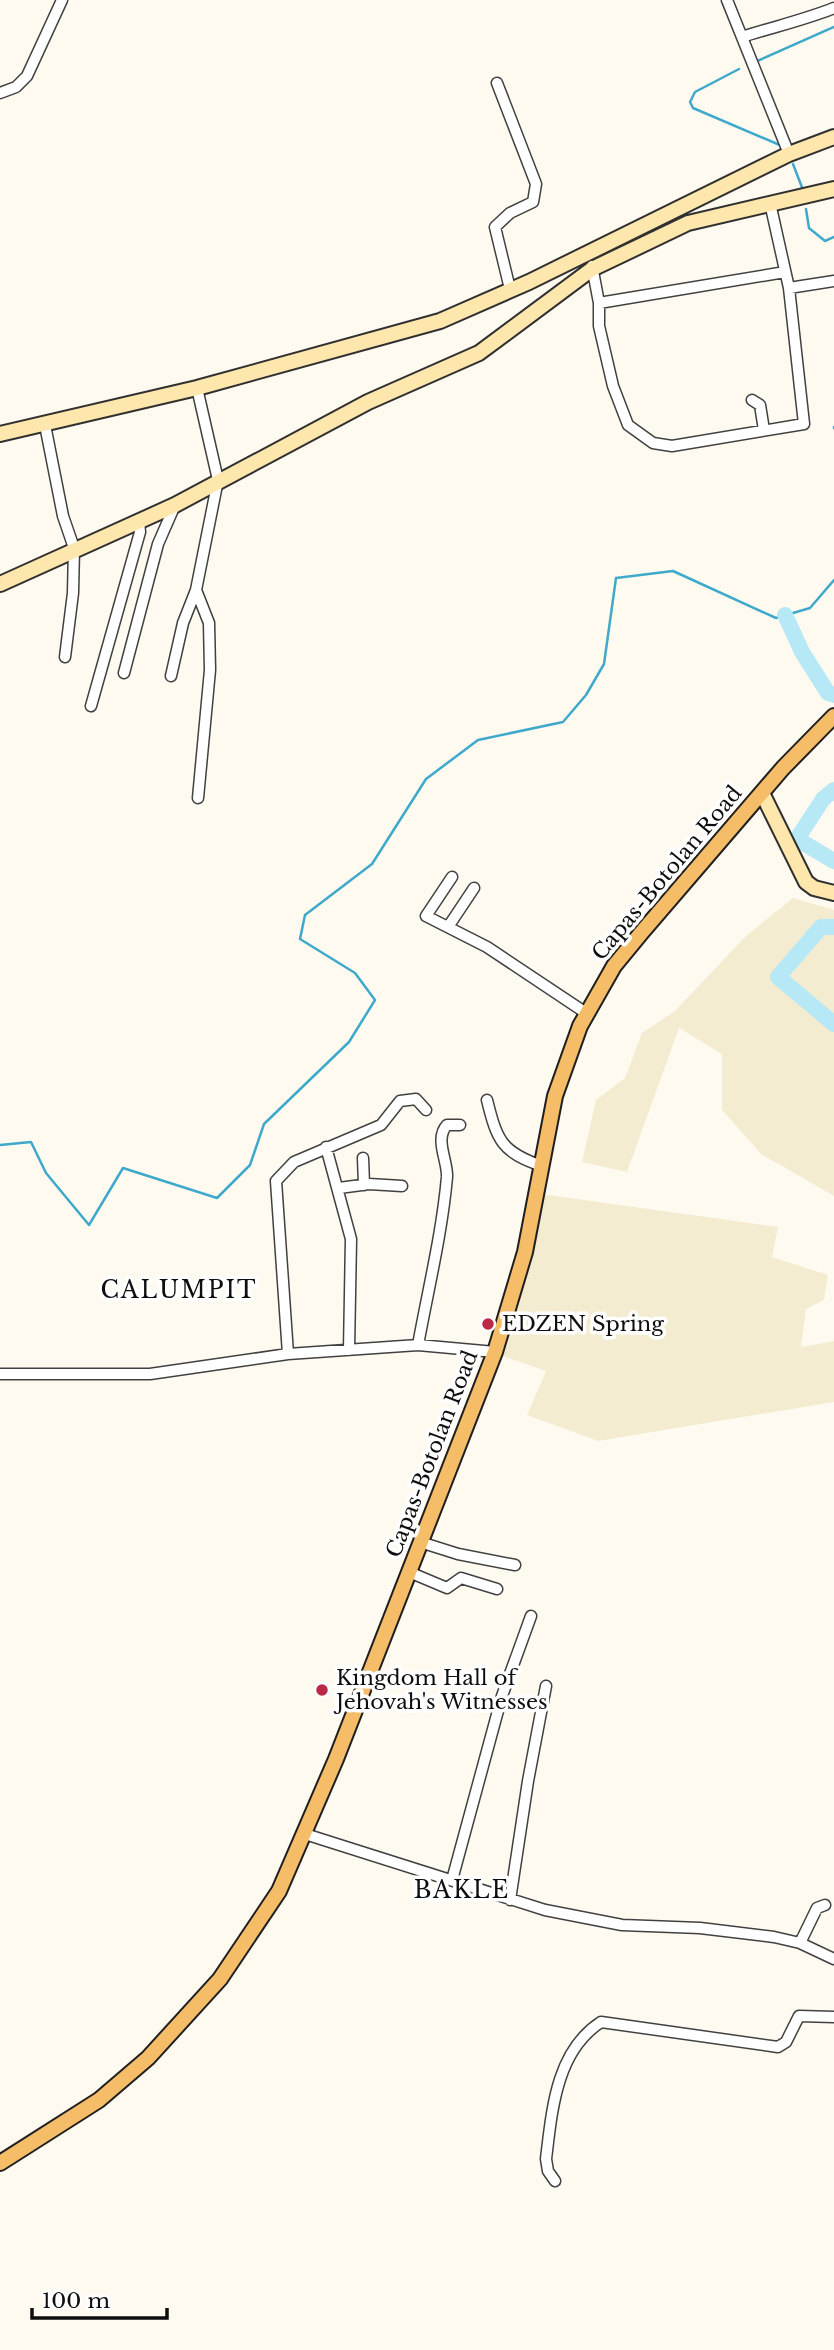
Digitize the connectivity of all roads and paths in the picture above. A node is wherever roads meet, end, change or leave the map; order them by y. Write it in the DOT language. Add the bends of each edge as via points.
graph roads {
  1 [pos="62,0"];
  2 [pos="727,0"];
  3 [pos="834,8"];
  4 [pos="742,37"];
  5 [pos="497,83"];
  6 [pos="0,93"];
  7 [pos="834,137"];
  8 [pos="789,154"];
  9 [pos="834,189"];
  10 [pos="770,203"];
  11 [pos="683,204"];
  12 [pos="688,223"];
  13 [pos="587,253"];
  14 [pos="592,269"];
  15 [pos="785,272"];
  16 [pos="834,281"];
  17 [pos="789,288"];
  18 [pos="510,289"];
  19 [pos="599,303"];
  20 [pos="197,388"];
  21 [pos="752,400"];
  22 [pos="45,425"];
  23 [pos="764,430"];
  24 [pos="0,434"];
  25 [pos="218,480"];
  26 [pos="175,505"];
  27 [pos="139,521"];
  28 [pos="74,548"];
  29 [pos="0,584"];
  30 [pos="196,590"];
  31 [pos="65,657"];
  32 [pos="124,673"];
  33 [pos="172,677"];
  34 [pos="91,706"];
  35 [pos="833,717"];
  36 [pos="762,793"];
  37 [pos="198,798"];
  38 [pos="452,877"];
  39 [pos="474,888"];
  40 [pos="834,893"];
  41 [pos="448,927"];
  42 [pos="586,1013"];
  43 [pos="487,1100"];
  44 [pos="426,1110"];
  45 [pos="460,1125"];
  46 [pos="326,1147"];
  47 [pos="363,1158"];
  48 [pos="542,1166"];
  49 [pos="364,1185"];
  50 [pos="402,1186"];
  51 [pos="339,1188"];
  52 [pos="418,1345"];
  53 [pos="349,1350"];
  54 [pos="495,1352"];
  55 [pos="288,1354"];
  56 [pos="0,1374"];
  57 [pos="420,1542"];
  58 [pos="515,1565"];
  59 [pos="408,1572"];
  60 [pos="496,1589"];
  61 [pos="531,1616"];
  62 [pos="546,1686"];
  63 [pos="305,1834"];
  64 [pos="452,1880"];
  65 [pos="510,1900"];
  66 [pos="825,1905"];
  67 [pos="800,1943"];
  68 [pos="834,1959"];
  69 [pos="834,2017"];
  70 [pos="0,2163"];
  71 [pos="555,2181"];
  1 -- 6 [label="street" via="27,76"];
  2 -- 4 [label="street"];
  3 -- 4 [label="street"];
  4 -- 8 [label="street"];
  5 -- 18 [label="street" via="536,184 533,202 495,227"];
  7 -- 8 [label="street"];
  8 -- 11 [label="street"];
  9 -- 10 [label="street"];
  10 -- 12 [label="street"];
  10 -- 15 [label="street"];
  11 -- 12 [label="street"];
  11 -- 13 [label="street"];
  12 -- 14 [label="street"];
  13 -- 14 [label="street"];
  13 -- 18 [label="street"];
  14 -- 19 [label="street"];
  14 -- 25 [label="street" via="479,353 368,402"];
  15 -- 17 [label="street"];
  15 -- 19 [label="street"];
  16 -- 17 [label="street"];
  17 -- 23 [label="street" via="806,419 804,424"];
  18 -- 20 [label="street" via="440,321"];
  19 -- 23 [label="street" via="599,326 612,386 628,425 653,443 671,446"];
  20 -- 22 [label="street"];
  20 -- 25 [label="street"];
  21 -- 23 [label="street" via="760,405"];
  22 -- 24 [label="street"];
  22 -- 28 [label="street"];
  25 -- 26 [label="street"];
  25 -- 30 [label="street"];
  26 -- 27 [label="street"];
  26 -- 32 [label="street" via="158,544"];
  27 -- 28 [label="street"];
  27 -- 34 [label="street" via="140,532"];
  28 -- 29 [label="street"];
  28 -- 31 [label="street" via="74,593"];
  30 -- 33 [label="street" via="183,623"];
  30 -- 37 [label="street" via="209,623 210,670"];
  35 -- 36 [label="main road, Capas-Botolan Road"];
  36 -- 40 [label="street" via="806,882"];
  36 -- 42 [label="main road, Capas-Botolan Road" via="614,965"];
  38 -- 41 [label="street" via="426,914"];
  39 -- 41 [label="street"];
  41 -- 42 [label="street"];
  42 -- 48 [label="main road, Capas-Botolan Road" via="555,1096"];
  43 -- 48 [label="street" via="498,1138 519,1157"];
  44 -- 46 [label="street" via="416,1099 400,1101 381,1125"];
  45 -- 52 [label="street" via="444,1129 447,1175"];
  46 -- 51 [label="street"];
  46 -- 55 [label="street" via="294,1162 274,1186"];
  47 -- 49 [label="street"];
  48 -- 54 [label="main road, Capas-Botolan Road" via="524,1252"];
  49 -- 50 [label="street"];
  49 -- 51 [label="street"];
  51 -- 53 [label="street" via="351,1239"];
  52 -- 53 [label="street"];
  52 -- 54 [label="street"];
  53 -- 55 [label="street"];
  54 -- 57 [label="main road, Capas-Botolan Road"];
  55 -- 56 [label="street" via="150,1374"];
  57 -- 58 [label="street" via="458,1555"];
  57 -- 59 [label="main road, Capas-Botolan Road"];
  59 -- 60 [label="street" via="447,1588 461,1578"];
  59 -- 63 [label="main road, Capas-Botolan Road"];
  61 -- 64 [label="street" via="502,1696"];
  62 -- 65 [label="street"];
  63 -- 64 [label="street"];
  63 -- 70 [label="main road, Capas-Botolan Road" via="279,1891 247,1942 157,2048 99,2099"];
  64 -- 65 [label="street"];
  65 -- 67 [label="street" via="622,1925 701,1928"];
  66 -- 67 [label="street" via="817,1908"];
  67 -- 68 [label="street"];
  69 -- 71 [label="street" via="799,2016 786,2042 778,2047 601,2022 575,2043 563,2067 545,2159"];
}
